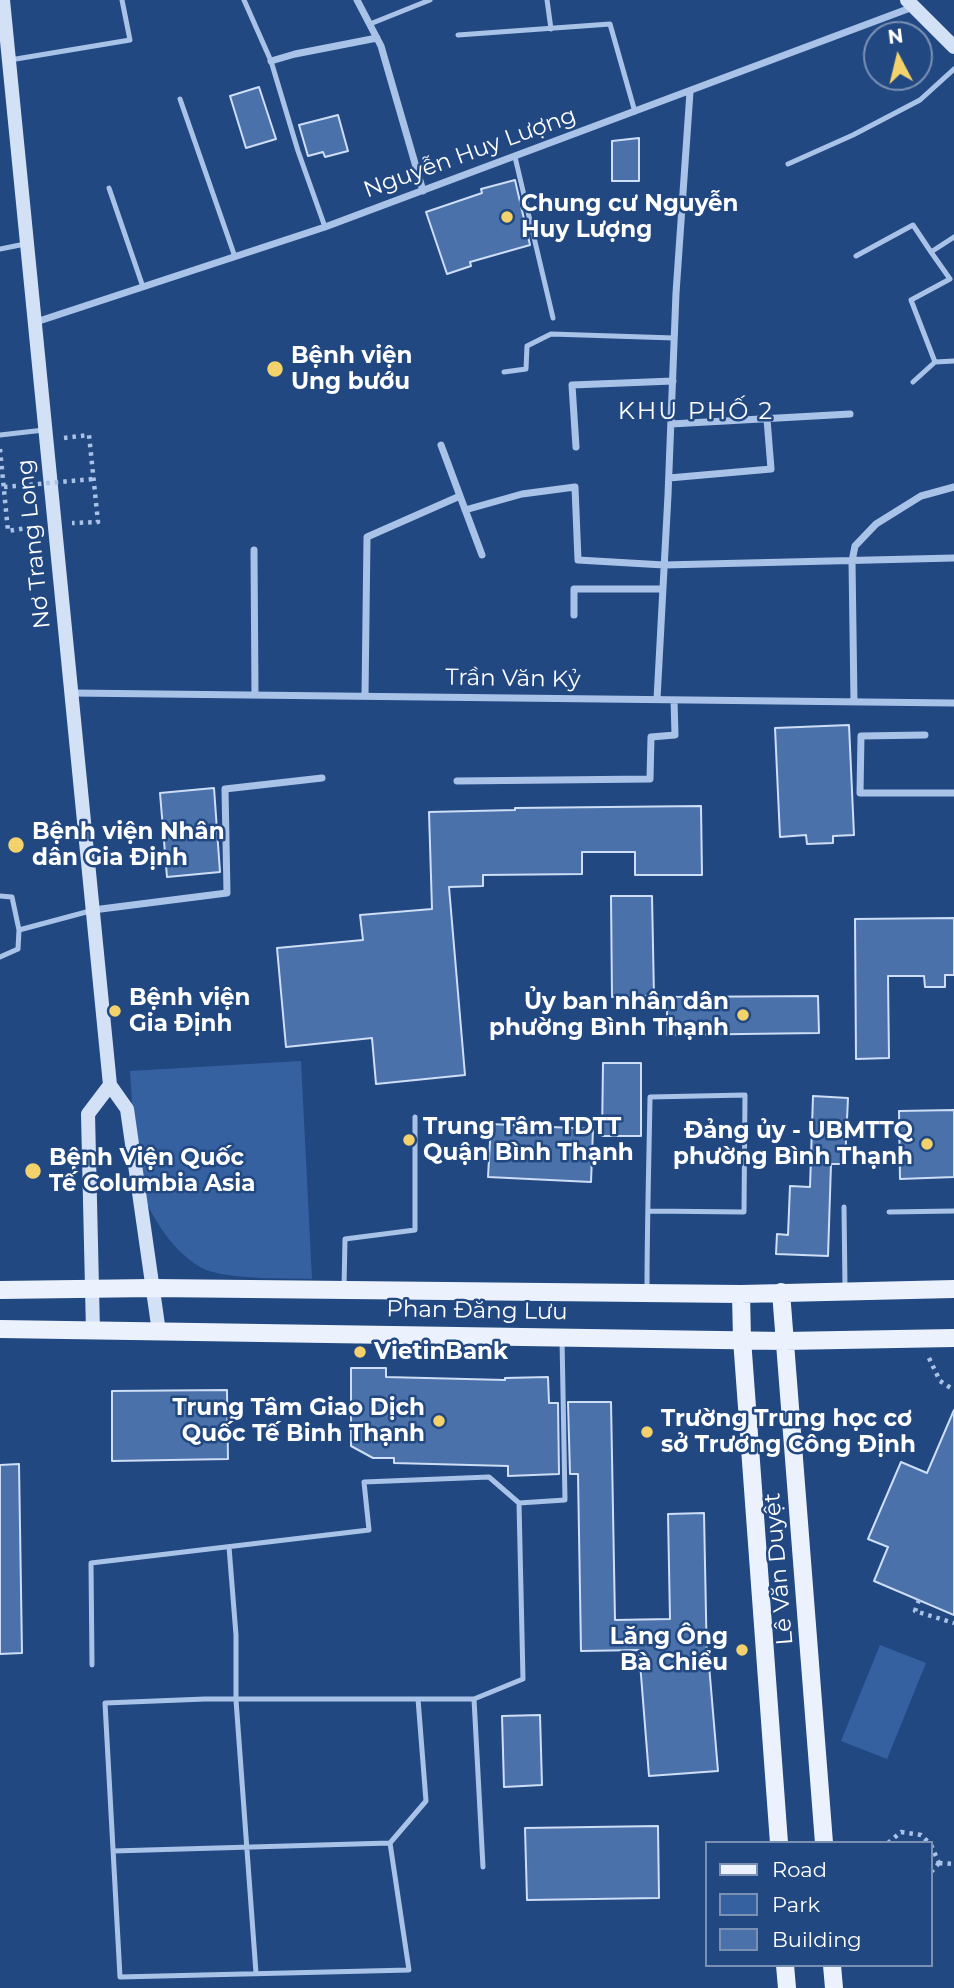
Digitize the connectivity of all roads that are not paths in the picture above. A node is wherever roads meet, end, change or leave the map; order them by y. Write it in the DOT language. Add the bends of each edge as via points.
graph roads {
  1 [pos="3,0"];
  2 [pos="122,0"];
  3 [pos="244,0"];
  4 [pos="357,0"];
  5 [pos="430,0"];
  6 [pos="547,0"];
  7 [pos="913,2"];
  8 [pos="370,24"];
  9 [pos="551,29"];
  10 [pos="458,35"];
  11 [pos="377,38"];
  12 [pos="954,47"];
  13 [pos="9,60"];
  14 [pos="271,61"];
  15 [pos="954,69"];
  16 [pos="690,92"];
  17 [pos="180,99"];
  18 [pos="635,112"];
  19 [pos="515,157"];
  20 [pos="788,164"];
  21 [pos="110,188"];
  22 [pos="423,191"];
  23 [pos="326,227"];
  24 [pos="954,237"];
  25 [pos="28,243"];
  26 [pos="0,248"];
  27 [pos="931,252"];
  28 [pos="856,256"];
  29 [pos="235,257"];
  30 [pos="143,287"];
  31 [pos="553,318"];
  32 [pos="36,322"];
  33 [pos="674,338"];
  34 [pos="954,360"];
  35 [pos="935,362"];
  36 [pos="504,372"];
  37 [pos="673,381"];
  38 [pos="913,382"];
  39 [pos="850,414"];
  40 [pos="766,419"];
  41 [pos="671,424"];
  42 [pos="0,435"];
  43 [pos="47,435"];
  44 [pos="441,445"];
  45 [pos="576,447"];
  46 [pos="669,478"];
  47 [pos="954,487"];
  48 [pos="460,496"];
  49 [pos="465,510"];
  50 [pos="254,550"];
  51 [pos="482,555"];
  52 [pos="954,558"];
  53 [pos="852,561"];
  54 [pos="664,565"];
  55 [pos="663,589"];
  56 [pos="574,615"];
  57 [pos="72,693"];
  58 [pos="254,695"];
  59 [pos="365,696"];
  60 [pos="657,699"];
  61 [pos="674,699"];
  62 [pos="854,702"];
  63 [pos="954,703"];
  64 [pos="925,736"];
  65 [pos="322,778"];
  66 [pos="457,781"];
  67 [pos="954,793"];
  68 [pos="0,896"];
  69 [pos="93,910"];
  70 [pos="19,930"];
  71 [pos="0,957"];
  72 [pos="110,1084"];
  73 [pos="415,1117"];
  74 [pos="844,1207"];
  75 [pos="648,1211"];
  76 [pos="954,1211"];
  77 [pos="889,1212"];
  78 [pos="152,1288"];
  79 [pos="92,1289"];
  80 [pos="954,1289"];
  81 [pos="0,1290"];
  82 [pos="845,1290"];
  83 [pos="344,1291"];
  84 [pos="781,1292"];
  85 [pos="647,1293"];
  86 [pos="741,1294"];
  87 [pos="0,1329"];
  88 [pos="93,1331"];
  89 [pos="159,1332"];
  90 [pos="562,1337"];
  91 [pos="954,1338"];
  92 [pos="742,1339"];
  93 [pos="784,1341"];
  94 [pos="519,1503"];
  95 [pos="229,1547"];
  96 [pos="92,1665"];
  97 [pos="418,1699"];
  98 [pos="474,1699"];
  99 [pos="236,1700"];
  100 [pos="779,1841"];
  101 [pos="824,1841"];
  102 [pos="390,1843"];
  103 [pos="246,1849"];
  104 [pos="113,1851"];
  105 [pos="483,1867"];
  106 [pos="785,1967"];
  107 [pos="832,1967"];
  108 [pos="257,1973"];
  109 [pos="787,1988"];
  110 [pos="834,1988"];
  1 -- 13 [label="main road, Nơ Trang Long"];
  2 -- 13 [label="lane" via="130,40"];
  3 -- 14 [label="lane"];
  4 -- 8 [label="street"];
  5 -- 8 [label="lane"];
  6 -- 9 [label="lane"];
  7 -- 12 [label="main road"];
  7 -- 16 [label="street, Nguyễn Huy Lượng"];
  8 -- 11 [label="street"];
  9 -- 10 [label="lane"];
  9 -- 18 [label="lane" via="610,24"];
  11 -- 14 [label="street"];
  11 -- 22 [label="street"];
  13 -- 25 [label="main road, Nơ Trang Long"];
  14 -- 23 [label="lane"];
  15 -- 20 [label="lane" via="920,100"];
  16 -- 18 [label="street, Nguyễn Huy Lượng"];
  16 -- 33 [label="street"];
  17 -- 29 [label="lane"];
  18 -- 19 [label="street, Nguyễn Huy Lượng"];
  19 -- 22 [label="street, Nguyễn Huy Lượng"];
  19 -- 31 [label="lane"];
  21 -- 30 [label="lane"];
  22 -- 23 [label="street, Nguyễn Huy Lượng"];
  23 -- 29 [label="street, Nguyễn Huy Lượng"];
  24 -- 27 [label="lane"];
  25 -- 26 [label="lane"];
  25 -- 32 [label="main road, Nơ Trang Long"];
  27 -- 28 [label="lane" via="912,225"];
  27 -- 35 [label="lane" via="950,279 911,300"];
  29 -- 30 [label="street, Nguyễn Huy Lượng"];
  30 -- 32 [label="street, Nguyễn Huy Lượng"];
  32 -- 43 [label="main road, Nơ Trang Long"];
  33 -- 36 [label="lane" via="551,334 527,346 526,369"];
  33 -- 37 [label="street"];
  34 -- 35 [label="lane"];
  35 -- 38 [label="lane"];
  37 -- 41 [label="street"];
  37 -- 45 [label="street" via="572,385"];
  39 -- 40 [label="street"];
  40 -- 41 [label="street"];
  40 -- 46 [label="street" via="771,469"];
  41 -- 46 [label="street"];
  42 -- 43 [label="lane"];
  43 -- 57 [label="main road, Nơ Trang Long"];
  44 -- 48 [label="street"];
  46 -- 54 [label="street"];
  47 -- 53 [label="street" via="921,496 876,524 855,546"];
  48 -- 49 [label="street"];
  48 -- 59 [label="street" via="367,537"];
  49 -- 51 [label="street"];
  49 -- 54 [label="street" via="522,494 575,487 578,560"];
  50 -- 58 [label="street"];
  52 -- 53 [label="street"];
  53 -- 54 [label="street"];
  53 -- 62 [label="street"];
  54 -- 55 [label="street"];
  55 -- 56 [label="street" via="573,589"];
  55 -- 60 [label="street"];
  57 -- 58 [label="street, Trần Văn Kỷ"];
  57 -- 69 [label="main road, Nơ Trang Long"];
  58 -- 59 [label="street, Trần Văn Kỷ"];
  59 -- 60 [label="street, Trần Văn Kỷ"];
  60 -- 61 [label="street, Trần Văn Kỷ"];
  61 -- 62 [label="street, Trần Văn Kỷ"];
  61 -- 66 [label="street" via="675,735 651,737 650,779"];
  62 -- 63 [label="street, Trần Văn Kỷ"];
  64 -- 67 [label="street" via="861,736 860,793"];
  65 -- 69 [label="street" via="225,789 227,893"];
  68 -- 70 [label="lane" via="12,897"];
  69 -- 70 [label="lane"];
  69 -- 72 [label="main road, Nơ Trang Long"];
  70 -- 71 [label="lane" via="18,949"];
  72 -- 78 [label="main road, Nơ Trang Long" via="127,1109"];
  72 -- 79 [label="main road" via="88,1114"];
  73 -- 83 [label="lane" via="415,1230 345,1239"];
  74 -- 82 [label="lane"];
  75 -- 75 [label="lane" via="650,1097 746,1095 744,1212"];
  75 -- 85 [label="lane"];
  76 -- 77 [label="lane"];
  78 -- 79 [label="main road, Phan Đăng Lưu"];
  78 -- 83 [label="main road, Phan Đăng Lưu"];
  78 -- 89 [label="main road, Nơ Trang Long"];
  79 -- 81 [label="main road, Phan Đăng Lưu"];
  79 -- 88 [label="main road"];
  80 -- 82 [label="main road, Phan Đăng Lưu"];
  82 -- 84 [label="main road, Phan Đăng Lưu"];
  83 -- 85 [label="main road, Phan Đăng Lưu"];
  84 -- 86 [label="main road, Phan Đăng Lưu"];
  84 -- 93 [label="main road, Lê Văn Duyệt"];
  85 -- 86 [label="main road, Phan Đăng Lưu"];
  86 -- 92 [label="main road, Lê Văn Duyệt"];
  87 -- 88 [label="main road, Phan Đăng Lưu"];
  88 -- 89 [label="main road, Phan Đăng Lưu"];
  89 -- 90 [label="main road, Phan Đăng Lưu"];
  90 -- 92 [label="main road, Phan Đăng Lưu"];
  90 -- 94 [label="lane" via="565,1500"];
  91 -- 93 [label="main road, Phan Đăng Lưu"];
  92 -- 93 [label="main road, Phan Đăng Lưu"];
  92 -- 100 [label="main road, Lê Văn Duyệt"];
  93 -- 101 [label="main road, Lê Văn Duyệt"];
  94 -- 95 [label="lane" via="489,1477 364,1482 369,1530"];
  94 -- 98 [label="lane" via="523,1679"];
  95 -- 96 [label="lane" via="91,1563"];
  95 -- 99 [label="lane"];
  97 -- 98 [label="lane"];
  97 -- 99 [label="lane"];
  97 -- 102 [label="lane" via="426,1801"];
  98 -- 105 [label="lane"];
  99 -- 103 [label="lane"];
  99 -- 104 [label="lane" via="105,1703"];
  102 -- 103 [label="lane"];
  102 -- 108 [label="lane" via="409,1970"];
  103 -- 104 [label="lane"];
  103 -- 108 [label="lane"];
  104 -- 108 [label="lane" via="120,1978"];
  106 -- 109 [label="main road"];
  107 -- 110 [label="main road"];
}
